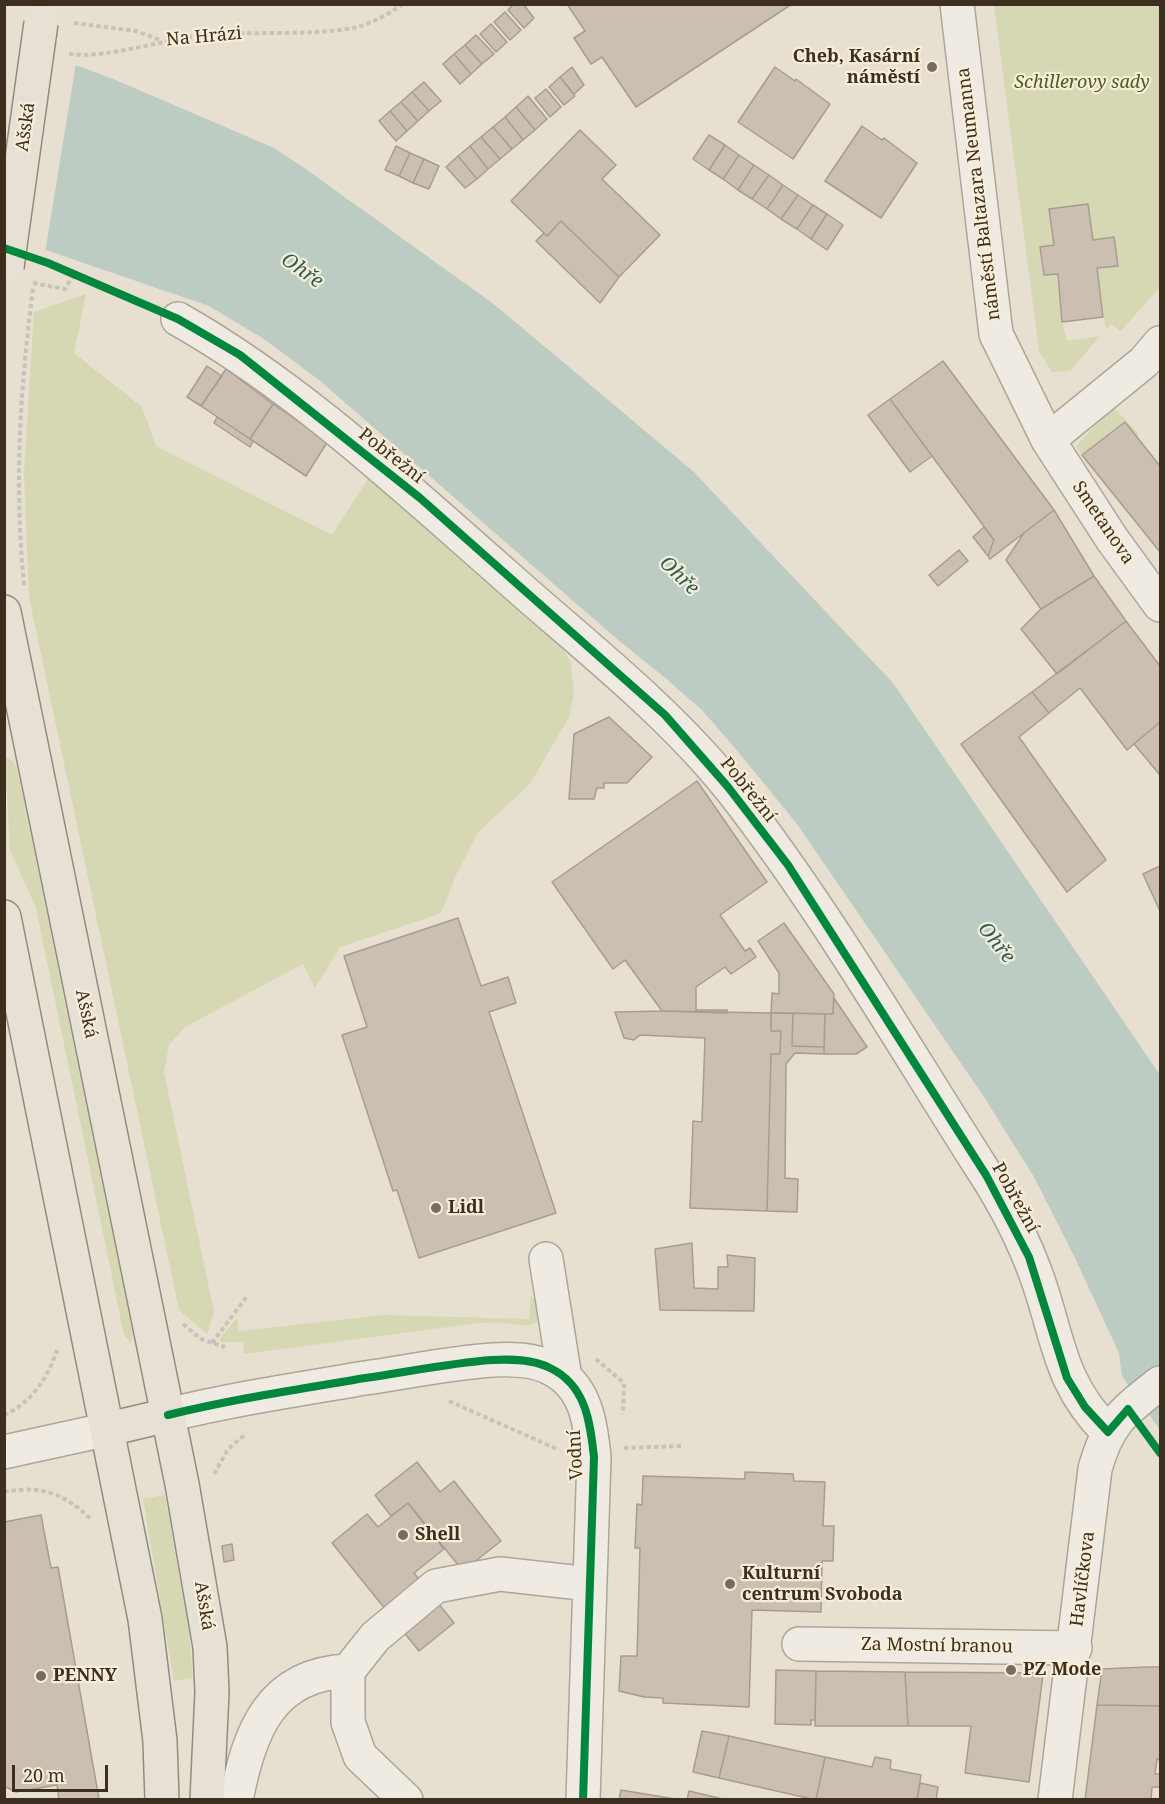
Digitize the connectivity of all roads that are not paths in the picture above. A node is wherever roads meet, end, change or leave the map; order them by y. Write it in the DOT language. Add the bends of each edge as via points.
graph roads {
  1 [pos="957,4"];
  2 [pos="52,16"];
  3 [pos="15,279"];
  4 [pos="178,319"];
  5 [pos="1161,344"];
  6 [pos="1048,440"];
  7 [pos="1161,605"];
  8 [pos="4,612"];
  9 [pos="4,917"];
  10 [pos="546,1259"];
  11 [pos="565,1377"];
  12 [pos="1150,1391"];
  13 [pos="168,1415"];
  14 [pos="109,1429"];
  15 [pos="1108,1432"];
  16 [pos="4,1452"];
  17 [pos="590,1584"];
  18 [pos="799,1644"];
  19 [pos="1075,1648"];
  20 [pos="348,1671"];
  21 [pos="162,1800"];
  22 [pos="207,1800"];
  23 [pos="236,1800"];
  24 [pos="406,1800"];
  25 [pos="583,1800"];
  26 [pos="1055,1800"];
  1 -- 6 [label="street, náměstí Baltazara Neumanna" via="996,334"];
  2 -- 3 [label="main road, Ašská, bridge"];
  4 -- 15 [label="street, Pobřežní" via="240,355 420,498 665,715 728,786 788,865 986,1175 1029,1257 1068,1378 1085,1407"];
  5 -- 6 [label="street"];
  6 -- 7 [label="street, Smetanova" via="1112,539"];
  8 -- 13 [label="main road, Ašská"];
  9 -- 14 [label="main road"];
  10 -- 11 [label="street"];
  11 -- 13 [label="street, Vodní" via="534,1362 491,1360 330,1384"];
  11 -- 17 [label="street, Vodní" via="582,1397 588,1412 594,1457"];
  12 -- 15 [label="street, Havlíčkova"];
  13 -- 14 [label="main road"];
  13 -- 22 [label="main road, Ašská" via="210,1647"];
  14 -- 16 [label="street"];
  14 -- 21 [label="main road" via="147,1629 160,1740"];
  15 -- 19 [label="street, Havlíčkova" via="1095,1470"];
  17 -- 20 [label="street" via="500,1574 435,1586 375,1637"];
  17 -- 25 [label="street, Vodní"];
  18 -- 19 [label="street, Za Mostní branou"];
  19 -- 26 [label="street, Havlíčkova"];
  20 -- 23 [label="street" via="318,1673 281,1695 257,1728 242,1768"];
  20 -- 24 [label="street" via="348,1722 360,1756"];
}
